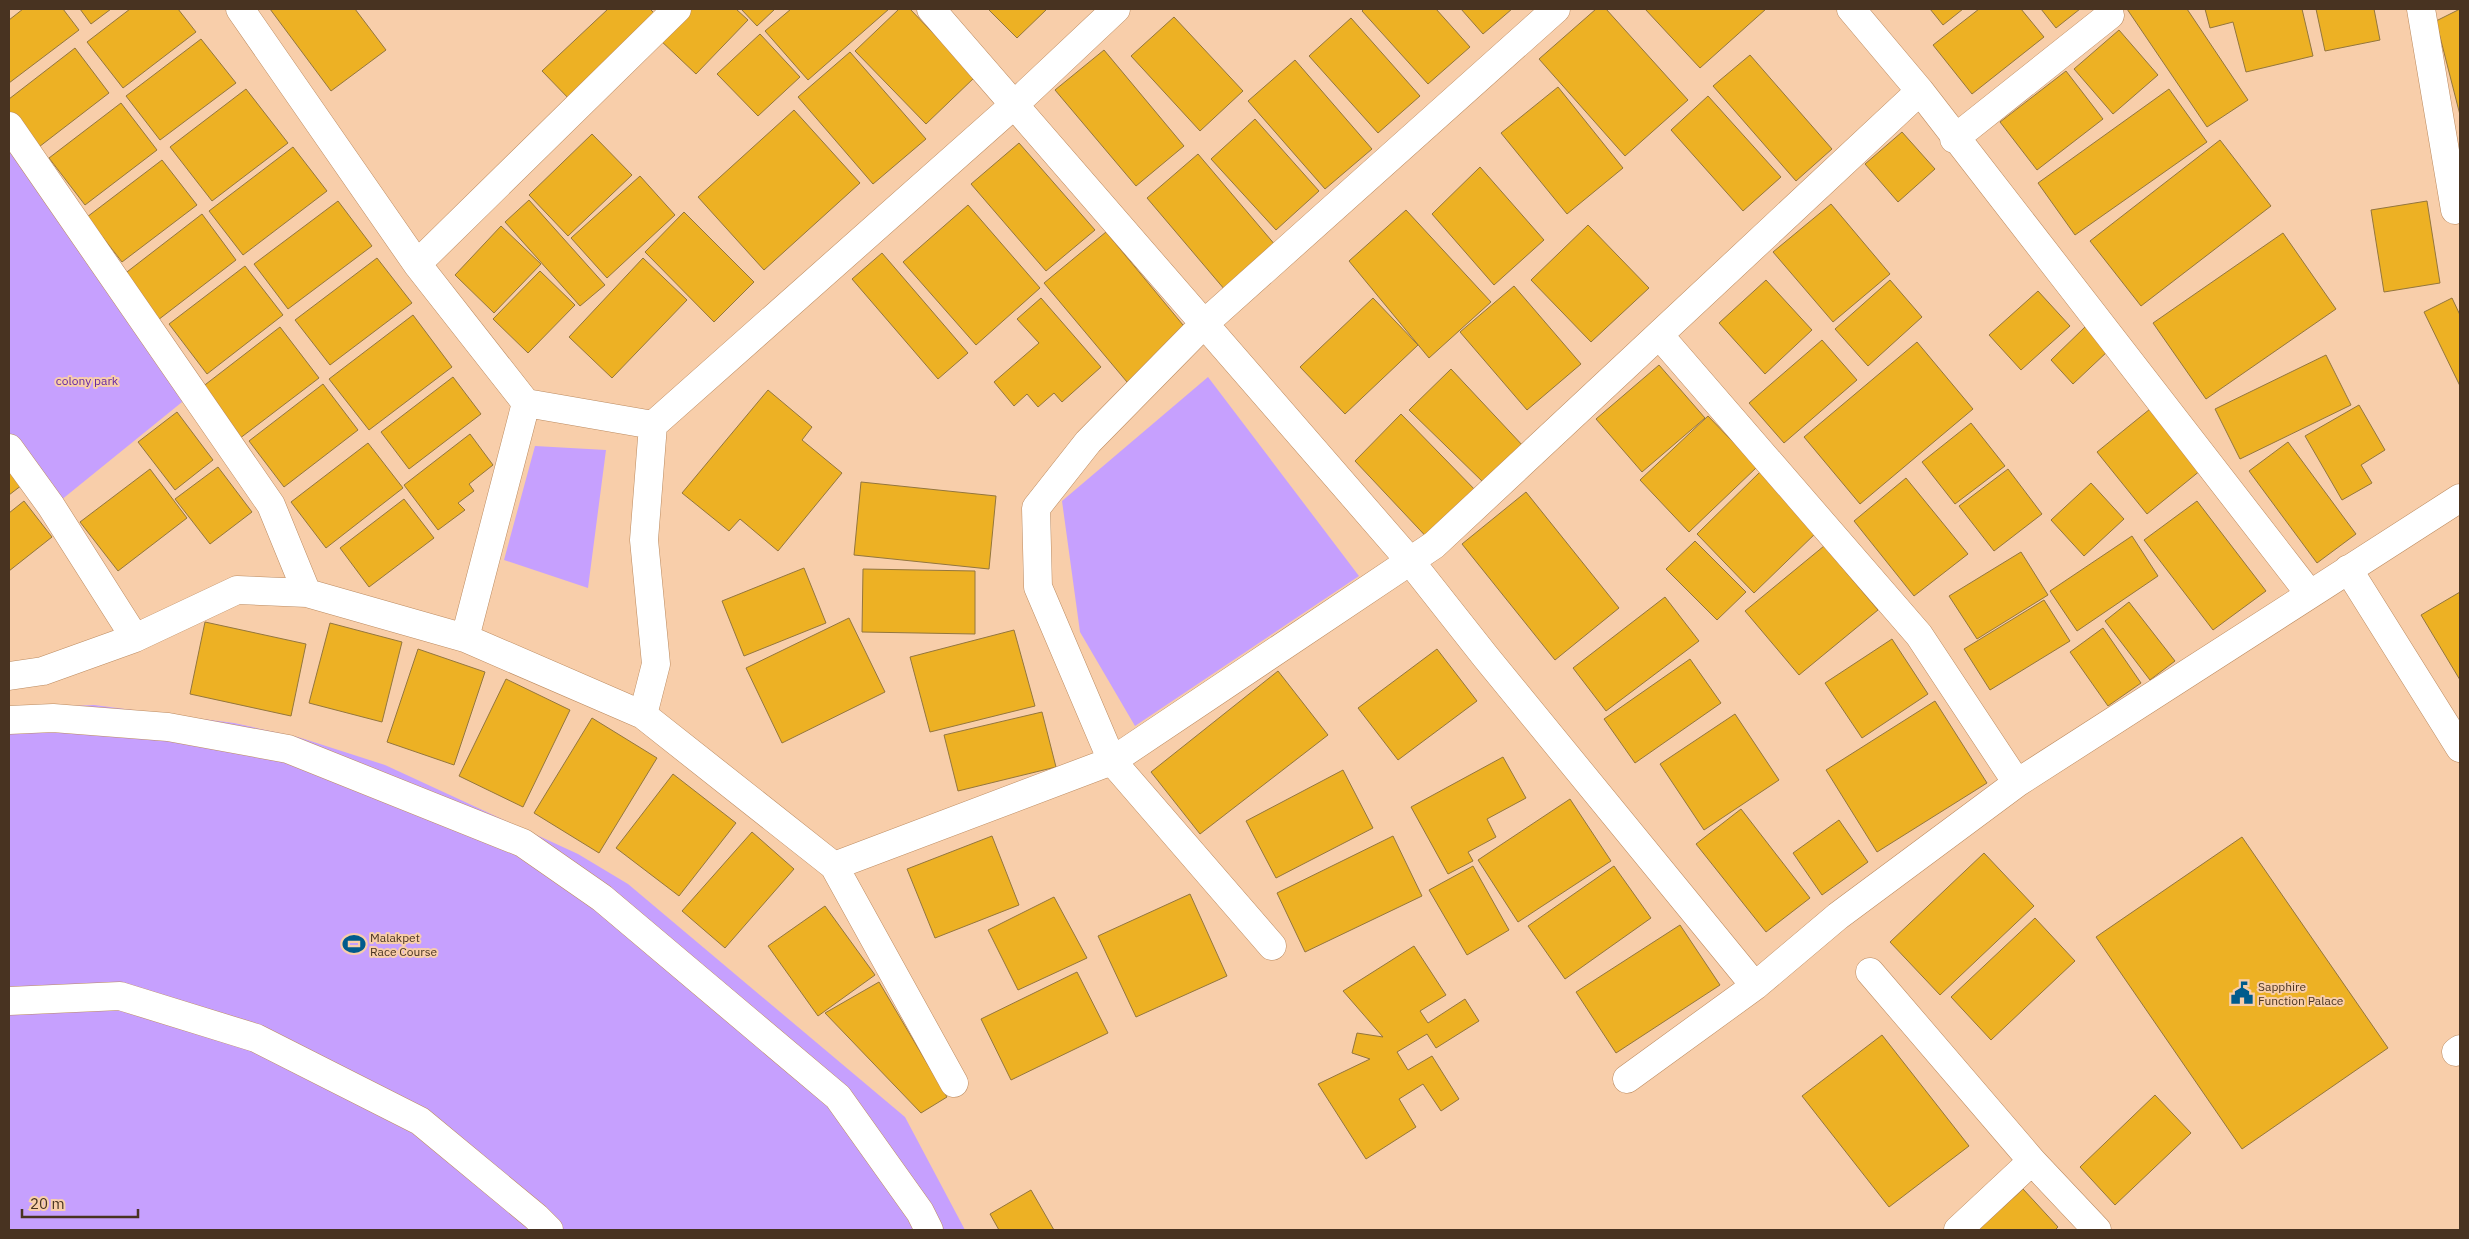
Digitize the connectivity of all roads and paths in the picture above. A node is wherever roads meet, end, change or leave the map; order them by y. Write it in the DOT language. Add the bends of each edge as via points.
graph roads {
  1 [pos="240,9"];
  2 [pos="677,9"];
  3 [pos="931,9"];
  4 [pos="1116,9"];
  5 [pos="1556,9"];
  6 [pos="1851,9"];
  7 [pos="2421,9"];
  8 [pos="2110,15"];
  9 [pos="1920,91"];
  10 [pos="1015,104"];
  11 [pos="9,126"];
  12 [pos="1954,139"];
  13 [pos="2455,210"];
  14 [pos="417,264"];
  15 [pos="1205,324"];
  16 [pos="1660,336"];
  17 [pos="526,403"];
  18 [pos="653,425"];
  19 [pos="9,448"];
  20 [pos="2460,498"];
  21 [pos="1410,560"];
  22 [pos="2348,569"];
  23 [pos="307,593"];
  24 [pos="2310,593"];
  25 [pos="135,638"];
  26 [pos="465,638"];
  27 [pos="9,676"];
  28 [pos="643,715"];
  29 [pos="9,720"];
  30 [pos="2460,748"];
  31 [pos="1112,762"];
  32 [pos="2017,783"];
  33 [pos="834,866"];
  34 [pos="1272,946"];
  35 [pos="1870,972"];
  36 [pos="1755,986"];
  37 [pos="9,1001"];
  38 [pos="1627,1079"];
  39 [pos="954,1083"];
  40 [pos="2032,1160"];
  41 [pos="549,1230"];
  42 [pos="929,1230"];
  43 [pos="1958,1230"];
  44 [pos="2097,1230"];
  1 -- 14 [label="street"];
  2 -- 14 [label="street"];
  3 -- 10 [label="street"];
  4 -- 10 [label="street"];
  5 -- 15 [label="street"];
  6 -- 9 [label="street"];
  7 -- 13 [label="street"];
  8 -- 12 [label="street"];
  9 -- 12 [label="street"];
  9 -- 16 [label="street"];
  10 -- 15 [label="street"];
  10 -- 18 [label="street"];
  11 -- 23 [label="street" via="271,505"];
  12 -- 24 [label="street"];
  14 -- 17 [label="street"];
  15 -- 21 [label="street"];
  15 -- 31 [label="street" via="1088,442 1036,508 1038,587"];
  16 -- 21 [label="street" via="1434,545"];
  16 -- 32 [label="street" via="1919,635"];
  17 -- 18 [label="street"];
  17 -- 26 [label="street"];
  18 -- 28 [label="street" via="644,540 656,664"];
  19 -- 25 [label="street" via="51,506"];
  20 -- 22 [label="street"];
  21 -- 31 [label="street"];
  21 -- 36 [label="street"];
  22 -- 24 [label="street"];
  22 -- 30 [label="street"];
  23 -- 25 [label="street" via="237,590"];
  23 -- 26 [label="street"];
  24 -- 32 [label="street"];
  25 -- 27 [label="street" via="43,671"];
  26 -- 28 [label="street"];
  28 -- 33 [label="street"];
  29 -- 42 [label="street" via="53,718 168,727 288,749 523,843 602,898 838,1097 920,1212"];
  31 -- 33 [label="street"];
  31 -- 34 [label="street"];
  32 -- 36 [label="street" via="1838,916"];
  33 -- 39 [label="street"];
  35 -- 40 [label="street"];
  36 -- 38 [label="street"];
  37 -- 41 [label="street" via="120,996 256,1038 420,1121"];
  40 -- 43 [label="street"];
  40 -- 44 [label="street"];
}
